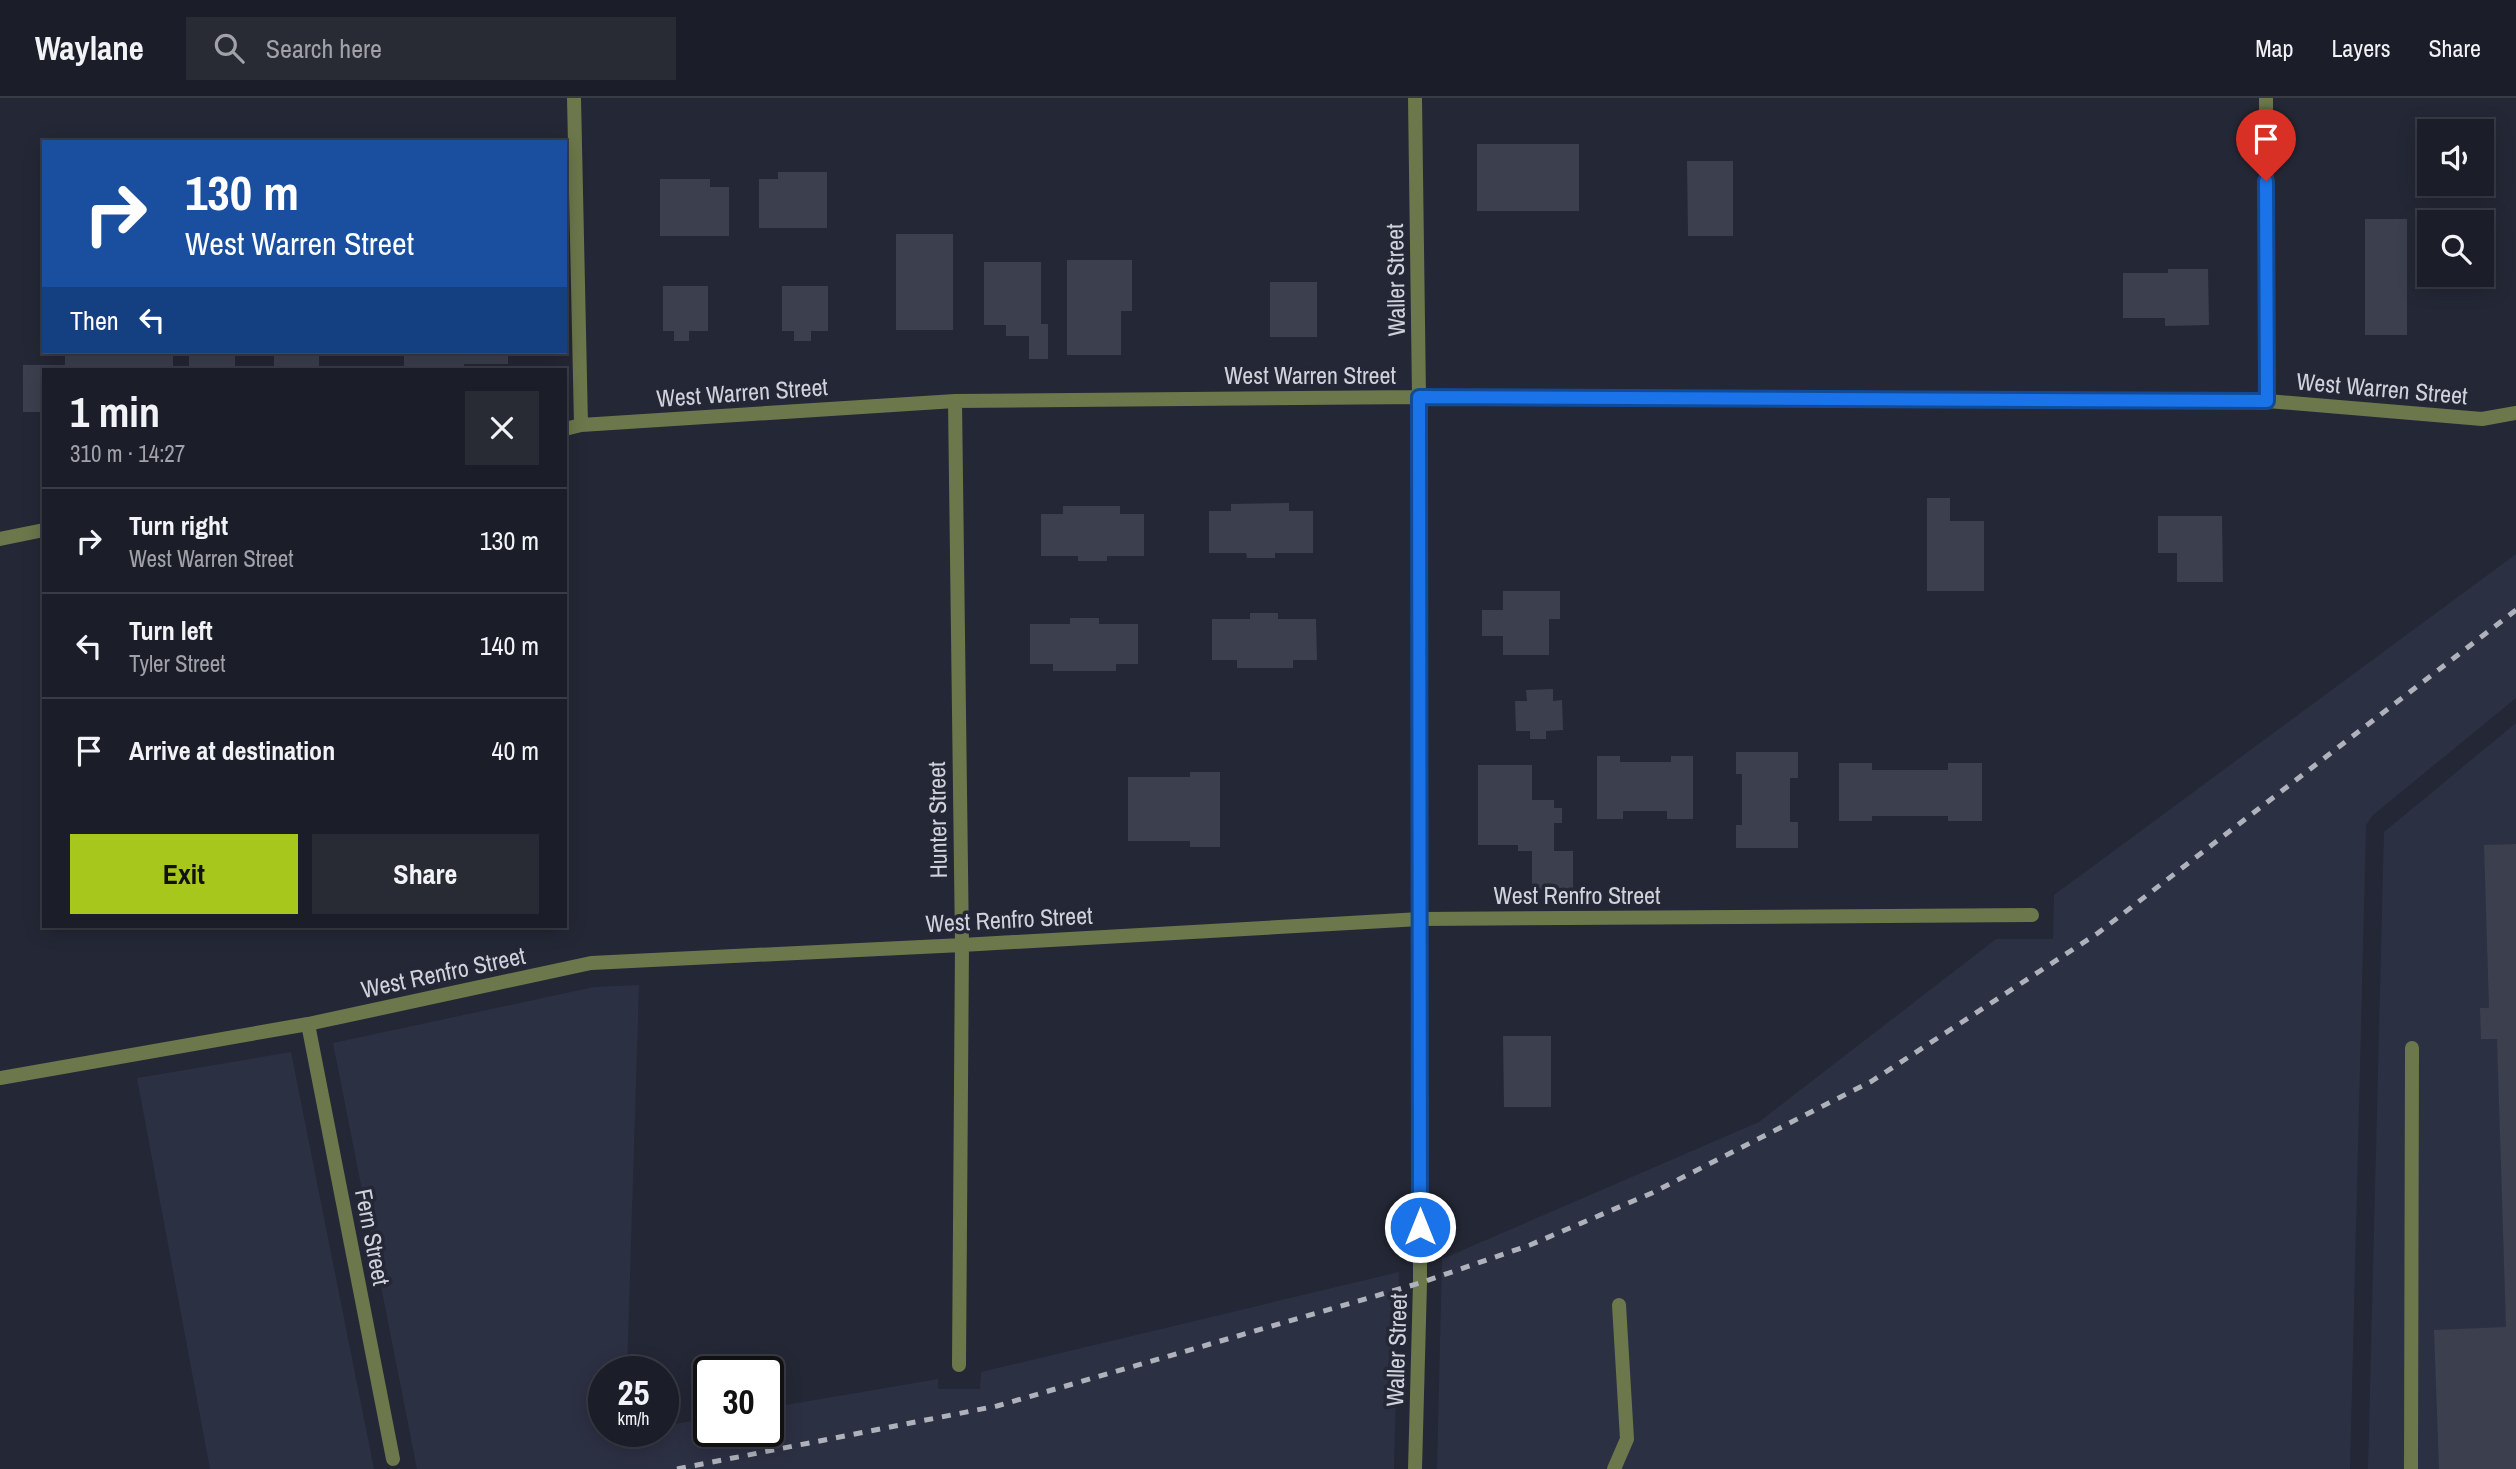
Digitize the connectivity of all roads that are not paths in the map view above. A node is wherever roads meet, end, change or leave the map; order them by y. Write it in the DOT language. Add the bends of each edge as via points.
graph roads {
  1 [pos="574,98"];
  2 [pos="1415,98"];
  3 [pos="2266,98"];
  4 [pos="1419,397"];
  5 [pos="954,401"];
  6 [pos="2267,401"];
  7 [pos="2516,413"];
  8 [pos="581,425"];
  9 [pos="567,428"];
  10 [pos="42,530"];
  11 [pos="0,539"];
  12 [pos="2032,915"];
  13 [pos="1420,919"];
  14 [pos="962,945"];
  15 [pos="308,1024"];
  16 [pos="2412,1048"];
  17 [pos="0,1078"];
  18 [pos="1619,1305"];
  19 [pos="959,1365"];
  20 [pos="393,1459"];
  21 [pos="1415,1469"];
  22 [pos="1614,1469"];
  23 [pos="2411,1469"];
  1 -- 8 [label="street"];
  2 -- 4 [label="street, Waller Street"];
  3 -- 6 [label="street"];
  4 -- 5 [label="street, West Warren Street"];
  4 -- 6 [label="street, West Warren Street"];
  4 -- 13 [label="street, Waller Street"];
  5 -- 8 [label="street, West Warren Street"];
  5 -- 14 [label="street, Hunter Street"];
  6 -- 7 [label="street, West Warren Street" via="2482,419"];
  8 -- 9 [label="street, West Warren Street"];
  10 -- 11 [label="street"];
  12 -- 13 [label="street, West Renfro Street"];
  13 -- 14 [label="street, West Renfro Street"];
  13 -- 21 [label="street, Waller Street"];
  14 -- 15 [label="street, West Renfro Street" via="591,963"];
  14 -- 19 [label="street, Hunter Street"];
  15 -- 17 [label="street, West Renfro Street"];
  15 -- 20 [label="street, Fern Street"];
  16 -- 23 [label="street"];
  18 -- 22 [label="street" via="1627,1439"];
}
